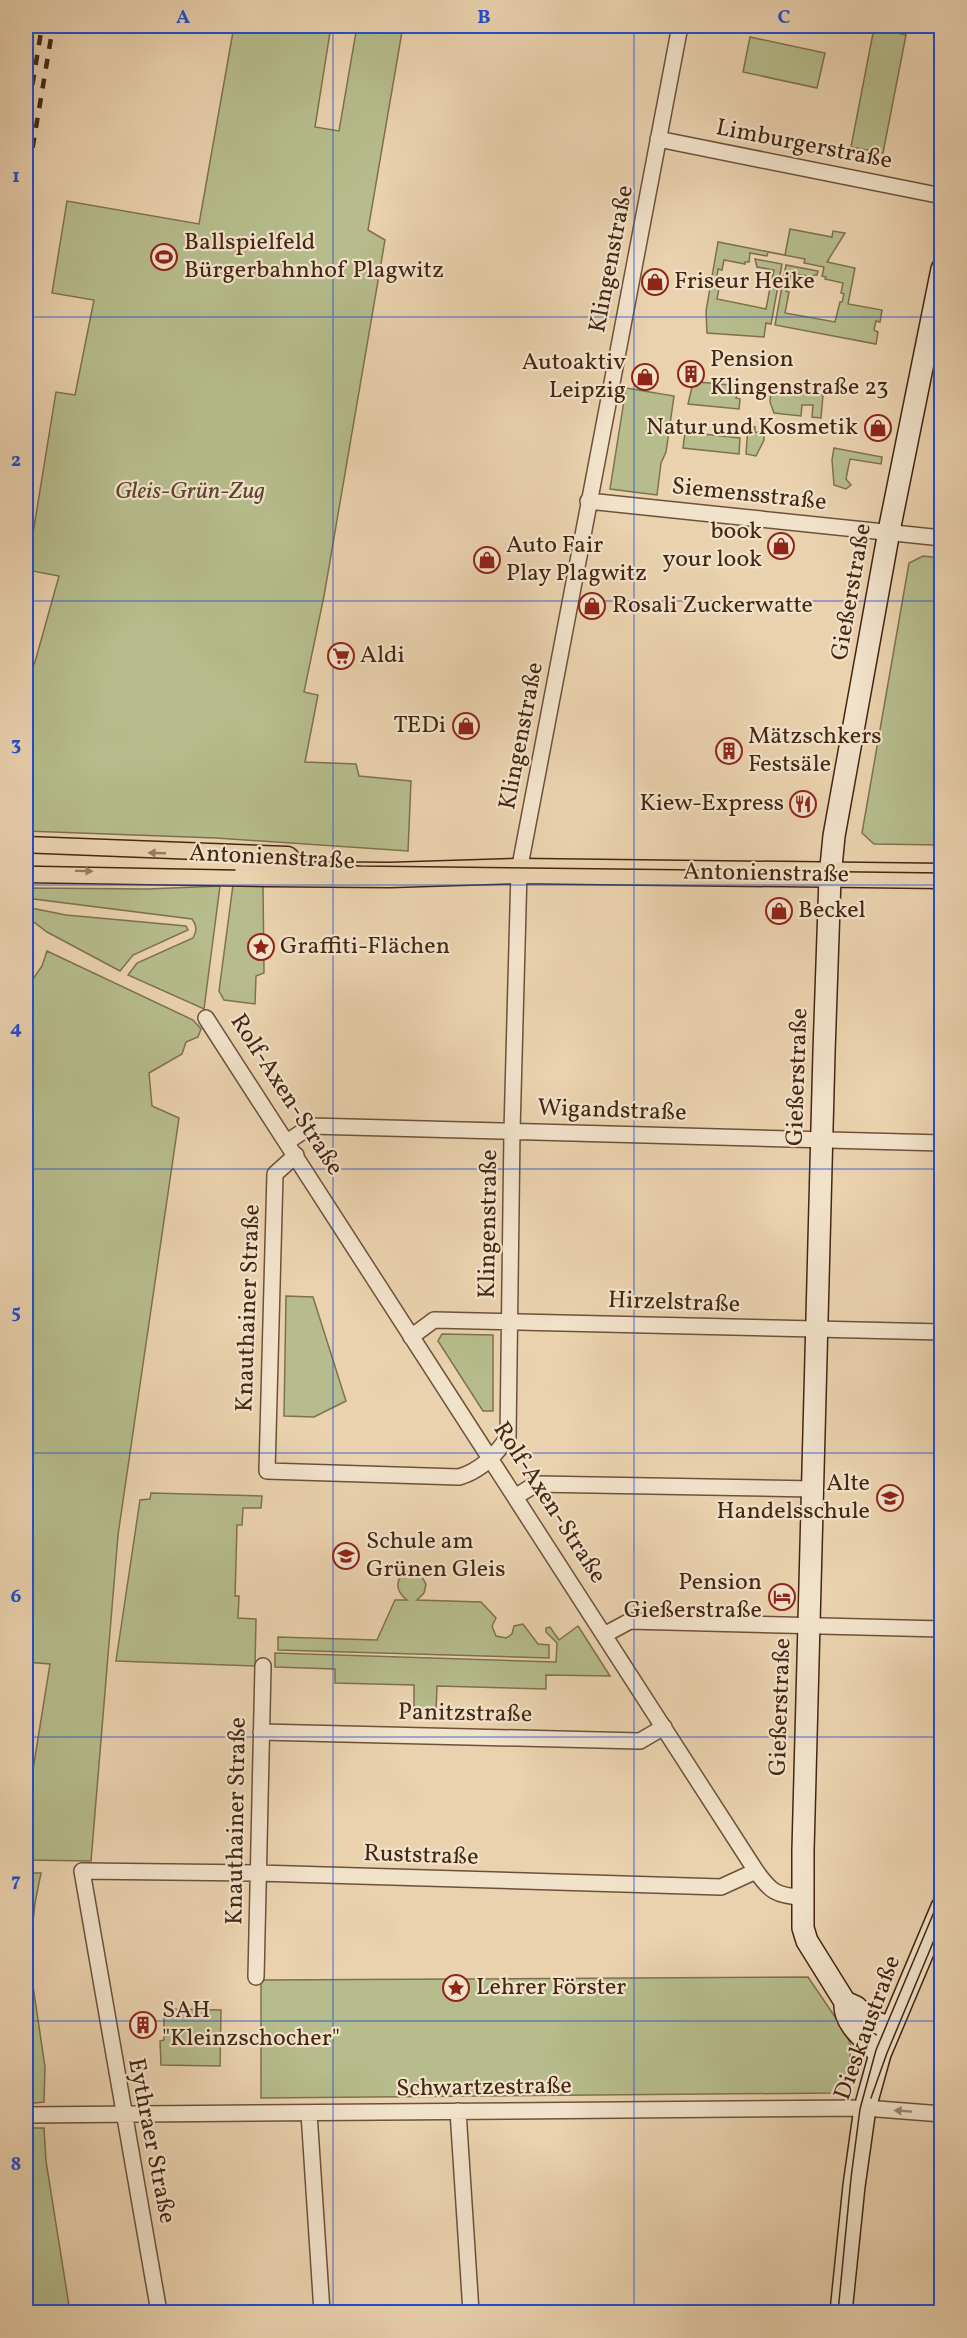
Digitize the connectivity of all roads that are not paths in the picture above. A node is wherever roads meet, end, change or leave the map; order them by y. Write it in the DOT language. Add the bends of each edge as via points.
graph roads {
  1 [pos="680,26"];
  2 [pos="658,139"];
  3 [pos="942,196"];
  4 [pos="942,269"];
  5 [pos="588,501"];
  6 [pos="889,531"];
  7 [pos="942,538"];
  8 [pos="26,849"];
  9 [pos="215,864"];
  10 [pos="26,870"];
  11 [pos="519,871"];
  12 [pos="830,875"];
  13 [pos="942,876"];
  14 [pos="206,1018"];
  15 [pos="512,1131"];
  16 [pos="821,1140"];
  17 [pos="287,1142"];
  18 [pos="942,1143"];
  19 [pos="296,1155"];
  20 [pos="510,1320"];
  21 [pos="818,1329"];
  22 [pos="942,1332"];
  23 [pos="411,1337"];
  24 [pos="490,1459"];
  25 [pos="813,1489"];
  26 [pos="515,1497"];
  27 [pos="809,1626"];
  28 [pos="942,1629"];
  29 [pos="603,1635"];
  30 [pos="263,1666"];
  31 [pos="664,1727"];
  32 [pos="261,1731"];
  33 [pos="82,1871"];
  34 [pos="756,1871"];
  35 [pos="258,1873"];
  36 [pos="802,1897"];
  37 [pos="942,1907"];
  38 [pos="256,1977"];
  39 [pos="845,2002"];
  40 [pos="891,2028"];
  41 [pos="880,2054"];
  42 [pos="864,2108"];
  43 [pos="458,2111"];
  44 [pos="124,2113"];
  45 [pos="309,2113"];
  46 [pos="942,2114"];
  47 [pos="26,2115"];
  48 [pos="159,2313"];
  49 [pos="321,2313"];
  50 [pos="471,2313"];
  51 [pos="842,2313"];
  1 -- 2 [label="street, Klingenstraße"];
  2 -- 3 [label="street, Limburgerstraße"];
  2 -- 5 [label="street, Klingenstraße"];
  4 -- 6 [label="street, Gießerstraße"];
  5 -- 6 [label="street, Siemensstraße"];
  5 -- 11 [label="street, Klingenstraße"];
  6 -- 7 [label="street, Siemensstraße"];
  6 -- 12 [label="street, Gießerstraße"];
  9 -- 8 [label="main road, Antonienstraße, one-way"];
  10 -- 9 [label="main road, Antonienstraße, one-way"];
  9 -- 11 [label="main road, Antonienstraße" via="390,875"];
  11 -- 12 [label="main road, Antonienstraße"];
  11 -- 15 [label="street, Klingenstraße"];
  12 -- 13 [label="main road, Antonienstraße"];
  12 -- 16 [label="street, Gießerstraße"];
  14 -- 17 [label="street, Rolf-Axen-Straße"];
  15 -- 16 [label="street, Wigandstraße"];
  15 -- 17 [label="street, Wigandstraße" via="311,1126"];
  15 -- 20 [label="street, Klingenstraße"];
  16 -- 18 [label="street, Wigandstraße"];
  16 -- 21 [label="street, Gießerstraße"];
  17 -- 19 [label="street, Rolf-Axen-Straße"];
  19 -- 23 [label="street, Rolf-Axen-Straße"];
  19 -- 24 [label="street, Knauthainer Straße" via="275,1174 267,1471 459,1477"];
  20 -- 21 [label="street, Hirzelstraße"];
  20 -- 23 [label="street, Hirzelstraße" via="434,1320"];
  20 -- 24 [label="street, Klingenstraße" via="508,1437"];
  21 -- 22 [label="street, Hirzelstraße"];
  21 -- 25 [label="street, Gießerstraße"];
  23 -- 24 [label="street, Rolf-Axen-Straße"];
  24 -- 26 [label="street, Rolf-Axen-Straße"];
  25 -- 26 [label="street" via="536,1484"];
  25 -- 27 [label="street, Gießerstraße"];
  26 -- 29 [label="street, Rolf-Axen-Straße"];
  27 -- 28 [label="street"];
  27 -- 29 [label="street" via="630,1621"];
  27 -- 36 [label="street, Gießerstraße"];
  29 -- 31 [label="street, Rolf-Axen-Straße"];
  30 -- 32 [label="street, Knauthainer Straße"];
  31 -- 32 [label="street, Panitzstraße" via="640,1741"];
  31 -- 34 [label="street, Rolf-Axen-Straße"];
  32 -- 35 [label="street, Knauthainer Straße"];
  33 -- 35 [label="street, Ruststraße"];
  33 -- 44 [label="street, Eythraer Straße"];
  34 -- 35 [label="street, Ruststraße" via="721,1887"];
  34 -- 36 [label="street, Rolf-Axen-Straße" via="768,1888 784,1896"];
  35 -- 38 [label="street, Knauthainer Straße"];
  36 -- 39 [label="street" via="807,1941"];
  37 -- 40 [label="street, Dieskaustraße"];
  39 -- 40 [label="street" via="869,2020"];
  39 -- 41 [label="street" via="852,2027"];
  40 -- 41 [label="street, Dieskaustraße"];
  41 -- 42 [label="street, Dieskaustraße"];
  42 -- 43 [label="street, Schwartzestraße"];
  46 -- 42 [label="street, Schwartzestraße, one-way"];
  42 -- 51 [label="street, Dieskaustraße"];
  43 -- 45 [label="street, Schwartzestraße"];
  43 -- 50 [label="street"];
  44 -- 45 [label="street, Schwartzestraße"];
  44 -- 47 [label="street, Schwartzestraße"];
  44 -- 48 [label="street, Eythraer Straße"];
  45 -- 49 [label="street"];
}
